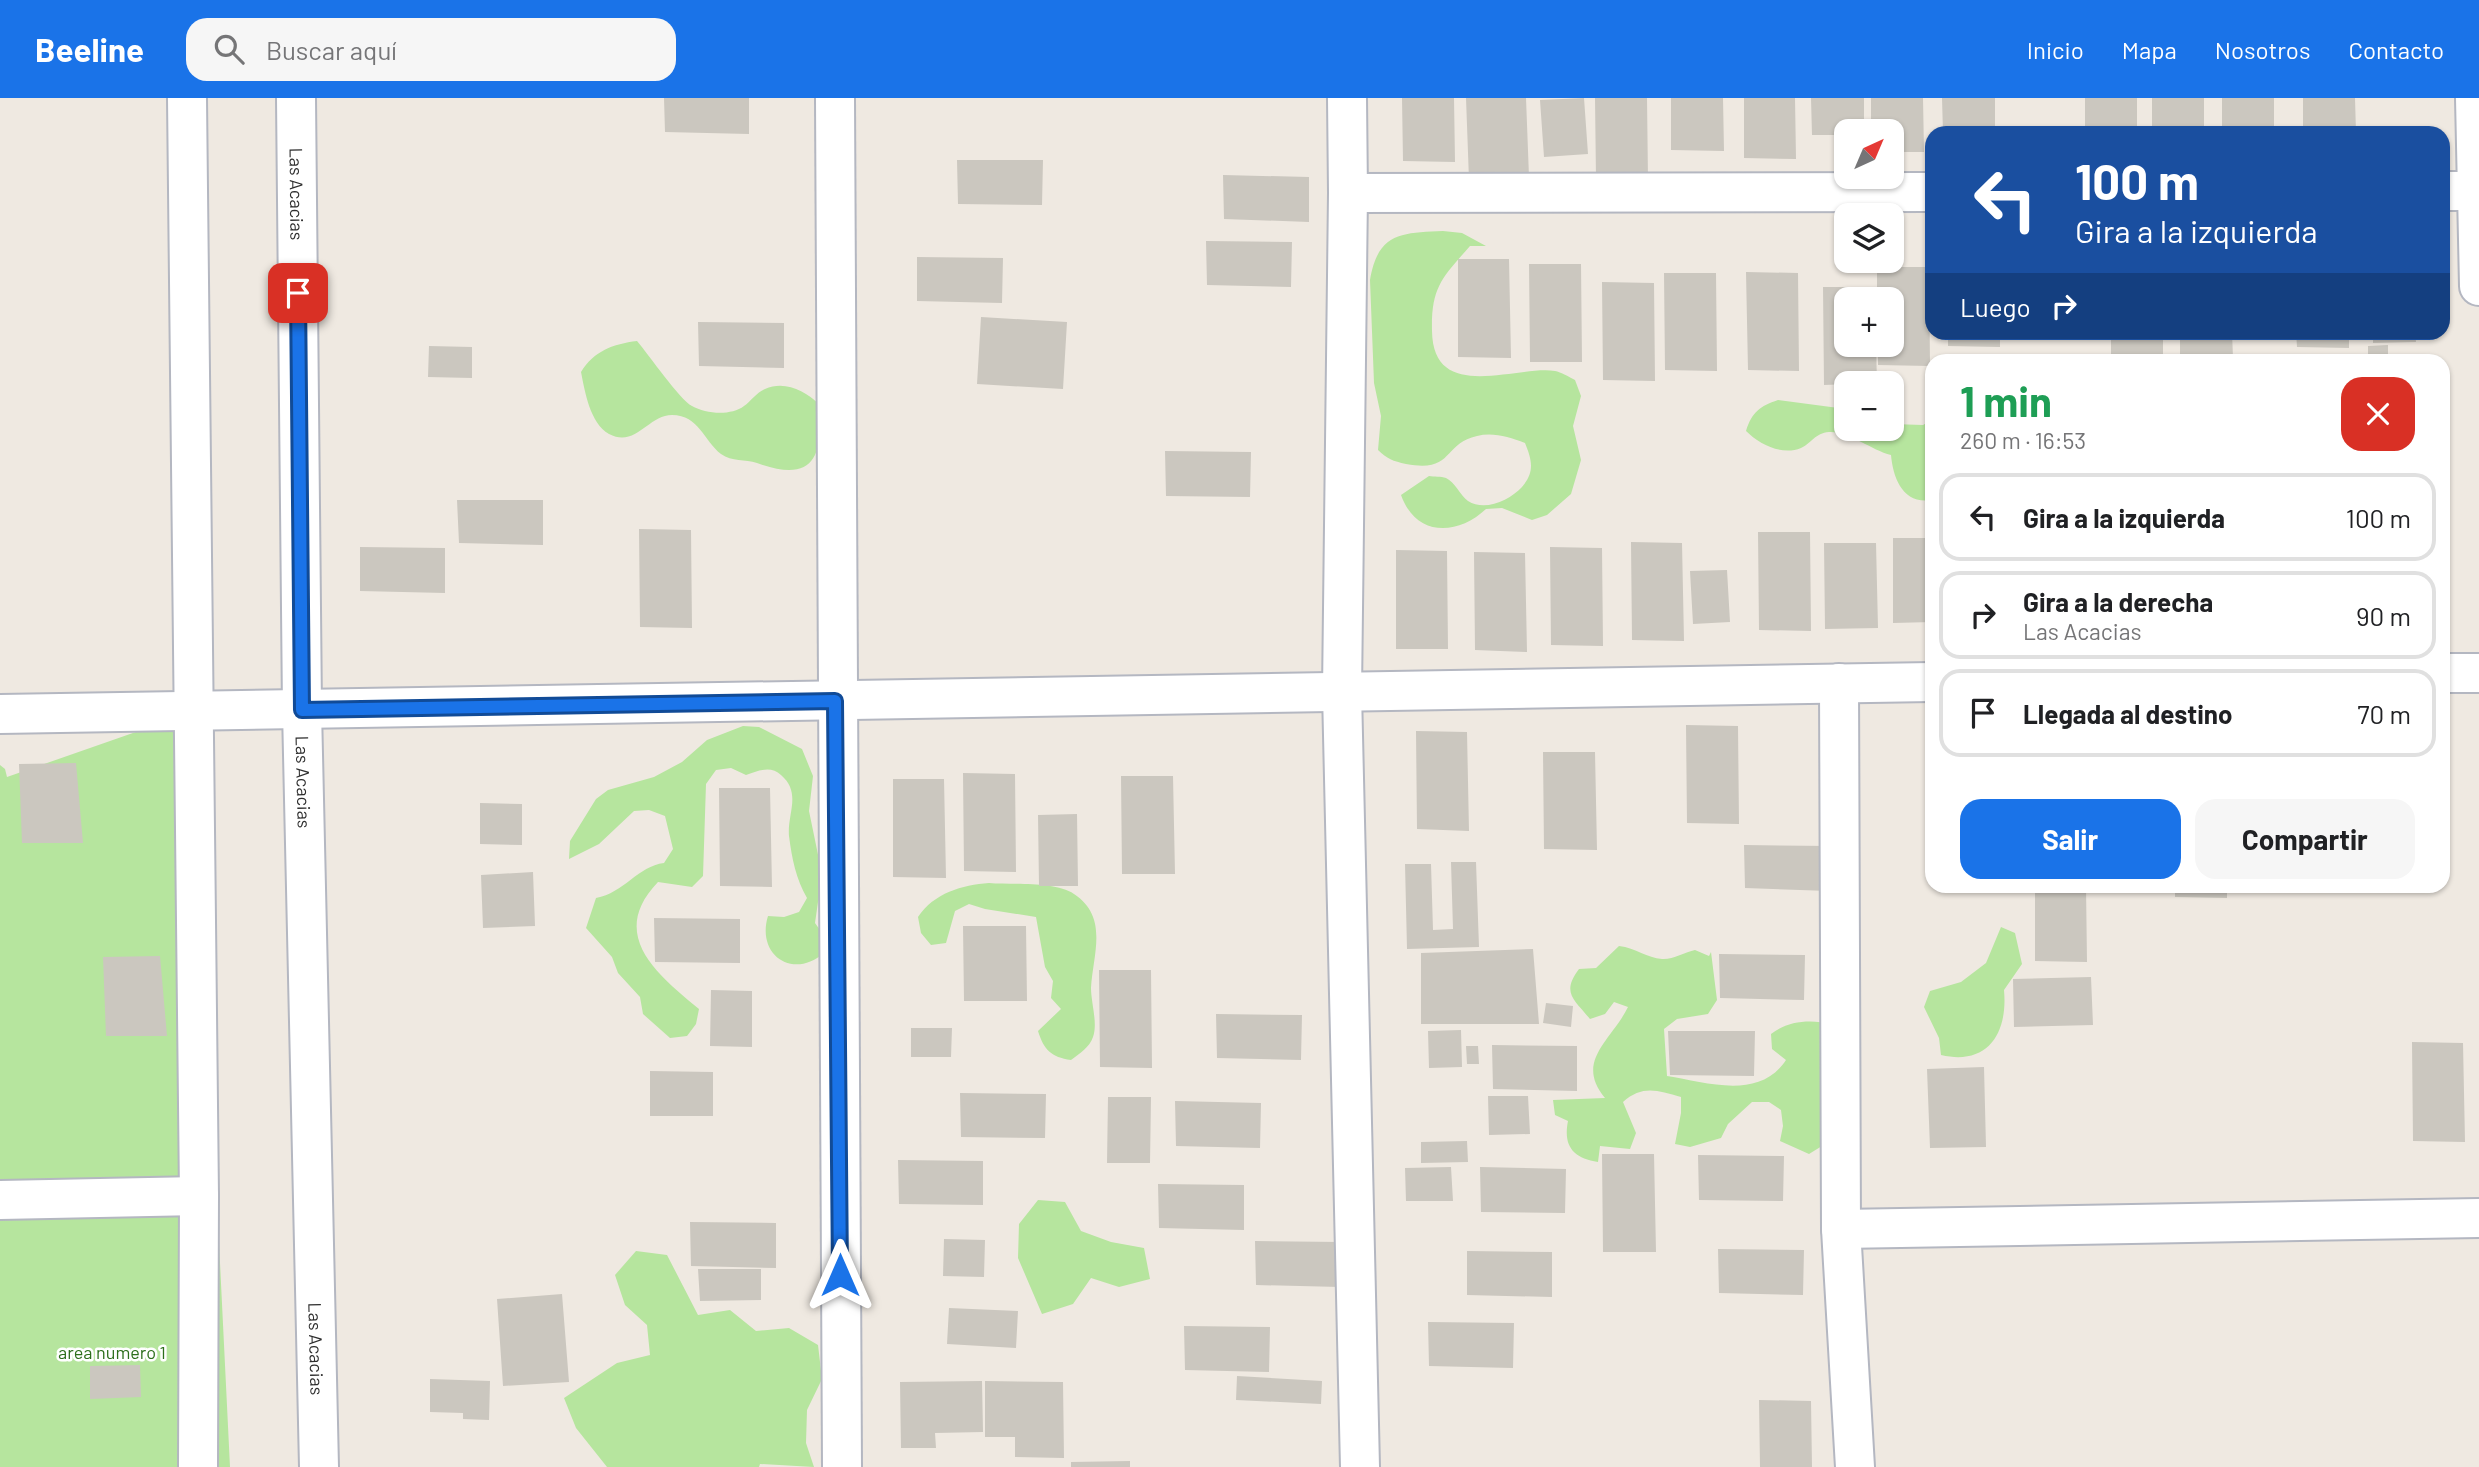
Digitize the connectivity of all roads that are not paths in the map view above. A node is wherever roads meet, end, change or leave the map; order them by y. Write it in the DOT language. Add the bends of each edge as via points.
graph roads {
  1 [pos="187,98"];
  2 [pos="296,98"];
  3 [pos="835,98"];
  4 [pos="1347,98"];
  5 [pos="2475,98"];
  6 [pos="2467,191"];
  7 [pos="1925,192"];
  8 [pos="1349,193"];
  9 [pos="2479,286"];
  10 [pos="2450,673"];
  11 [pos="2479,673"];
  12 [pos="1925,682"];
  13 [pos="1839,683"];
  14 [pos="1342,692"];
  15 [pos="835,701"];
  16 [pos="302,710"];
  17 [pos="193,712"];
  18 [pos="0,714"];
  19 [pos="199,1196"];
  20 [pos="0,1200"];
  21 [pos="2479,1218"];
  22 [pos="1841,1230"];
  23 [pos="198,1467"];
  24 [pos="319,1467"];
  25 [pos="842,1467"];
  26 [pos="1360,1467"];
  27 [pos="1855,1467"];
  1 -- 17 [label="street"];
  2 -- 16 [label="street, Las Acacias"];
  3 -- 15 [label="street"];
  4 -- 8 [label="street"];
  5 -- 6 [label="street"];
  6 -- 9 [label="street"];
  7 -- 8 [label="street"];
  8 -- 14 [label="street"];
  10 -- 11 [label="street"];
  12 -- 13 [label="street"];
  13 -- 14 [label="street"];
  13 -- 22 [label="street"];
  14 -- 15 [label="street"];
  14 -- 26 [label="street"];
  15 -- 16 [label="street"];
  15 -- 25 [label="street"];
  16 -- 17 [label="street"];
  16 -- 24 [label="street, Las Acacias"];
  17 -- 18 [label="street"];
  17 -- 19 [label="street"];
  19 -- 20 [label="street"];
  19 -- 23 [label="street"];
  21 -- 22 [label="street"];
  22 -- 27 [label="street"];
}
